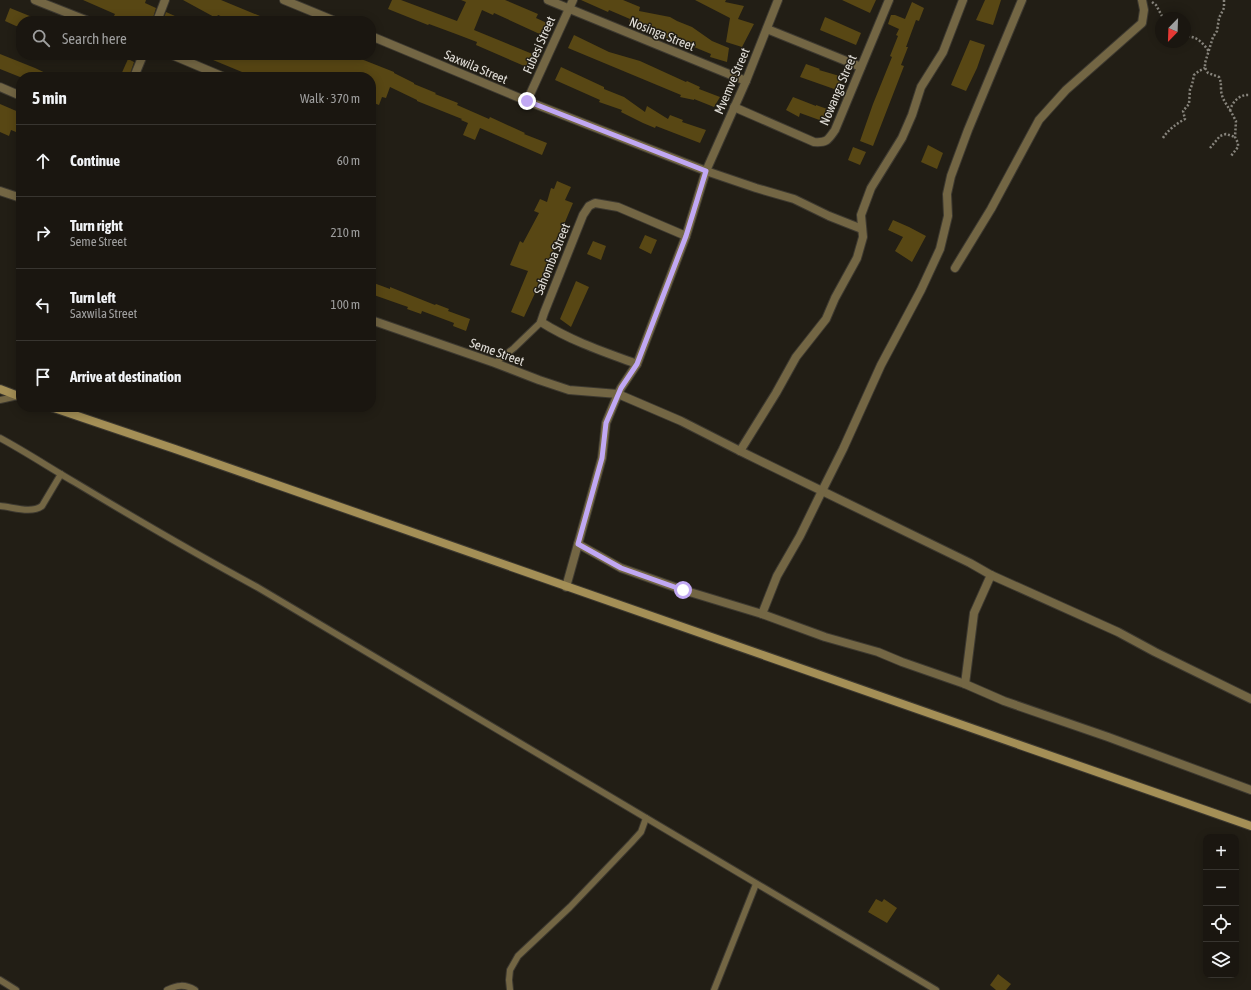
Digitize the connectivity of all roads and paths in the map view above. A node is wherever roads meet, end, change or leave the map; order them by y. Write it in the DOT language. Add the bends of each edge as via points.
graph roads {
  1 [pos="35,0"];
  2 [pos="165,0"];
  3 [pos="284,0"];
  4 [pos="548,0"];
  5 [pos="573,0"];
  6 [pos="778,0"];
  7 [pos="889,0"];
  8 [pos="963,0"];
  9 [pos="1022,0"];
  10 [pos="1142,0"];
  11 [pos="1149,0"];
  12 [pos="1224,0"];
  13 [pos="569,8"];
  14 [pos="1159,12"];
  15 [pos="75,16"];
  16 [pos="159,16"];
  17 [pos="323,16"];
  18 [pos="767,29"];
  19 [pos="1191,37"];
  20 [pos="376,38"];
  21 [pos="1209,52"];
  22 [pos="141,60"];
  23 [pos="184,60"];
  24 [pos="861,67"];
  25 [pos="1206,68"];
  26 [pos="136,72"];
  27 [pos="212,72"];
  28 [pos="746,81"];
  29 [pos="0,87"];
  30 [pos="16,94"];
  31 [pos="1250,95"];
  32 [pos="527,101"];
  33 [pos="734,107"];
  34 [pos="1230,110"];
  35 [pos="1235,137"];
  36 [pos="1163,138"];
  37 [pos="1210,148"];
  38 [pos="1231,156"];
  39 [pos="706,171"];
  40 [pos="0,191"];
  41 [pos="16,196"];
  42 [pos="862,229"];
  43 [pos="686,236"];
  44 [pos="955,268"];
  45 [pos="376,322"];
  46 [pos="540,322"];
  47 [pos="495,363"];
  48 [pos="637,364"];
  49 [pos="0,390"];
  50 [pos="618,394"];
  51 [pos="16,395"];
  52 [pos="16,397"];
  53 [pos="0,400"];
  54 [pos="66,412"];
  55 [pos="0,438"];
  56 [pos="740,451"];
  57 [pos="61,474"];
  58 [pos="822,491"];
  59 [pos="0,506"];
  60 [pos="578,544"];
  61 [pos="991,575"];
  62 [pos="566,587"];
  63 [pos="762,614"];
  64 [pos="965,684"];
  65 [pos="1251,699"];
  66 [pos="1251,790"];
  67 [pos="646,818"];
  68 [pos="1251,826"];
  69 [pos="756,884"];
  70 [pos="0,980"];
  71 [pos="16,990"];
  72 [pos="167,990"];
  73 [pos="196,990"];
  74 [pos="510,990"];
  75 [pos="714,990"];
  76 [pos="936,990"];
  1 -- 15 [label="street"];
  2 -- 16 [label="street"];
  3 -- 17 [label="street"];
  4 -- 13 [label="street, Nosinga Street"];
  5 -- 13 [label="street, Fubesi Street"];
  6 -- 18 [label="street, Mvemve Street"];
  7 -- 24 [label="street, Nowanga Street"];
  8 -- 42 [label="street" via="943,52 921,87 902,138 871,188 861,215"];
  9 -- 58 [label="street" via="950,176 947,194 948,216 940,249 881,365"];
  10 -- 44 [label="street" via="1142,23 1066,90 1039,120 991,209"];
  11 -- 14 [label="path" via="1156,5"];
  12 -- 21 [label="path" via="1224,8"];
  13 -- 28 [label="street, Nosinga Street"];
  13 -- 32 [label="street, Fubesi Street"];
  18 -- 24 [label="street"];
  18 -- 28 [label="street, Mvemve Street"];
  19 -- 21 [label="path" via="1197,39"];
  20 -- 32 [label="street, Saxwila Street"];
  21 -- 25 [label="path"];
  22 -- 26 [label="street"];
  23 -- 27 [label="street"];
  24 -- 33 [label="street, Nowanga Street" via="834,130 826,141 814,142"];
  25 -- 34 [label="path" via="1208,74 1219,77 1224,99"];
  25 -- 36 [label="path" via="1194,74 1189,104 1183,111 1185,119 1168,131"];
  28 -- 33 [label="street, Mvemve Street"];
  29 -- 30 [label="street"];
  31 -- 34 [label="path" via="1240,96"];
  32 -- 39 [label="street, Saxwila Street"];
  33 -- 39 [label="street, Mvemve Street"];
  34 -- 35 [label="path" via="1236,121"];
  35 -- 37 [label="path" via="1226,134 1220,136"];
  35 -- 38 [label="path" via="1238,147"];
  39 -- 42 [label="street, Saxwila Street" via="794,199"];
  39 -- 43 [label="street"];
  40 -- 41 [label="street"];
  42 -- 56 [label="street" via="863,237 857,258 826,319 796,357"];
  43 -- 46 [label="street, Sahomba Street" via="618,207 595,202 583,215"];
  43 -- 48 [label="street"];
  45 -- 47 [label="street, Seme Street"];
  46 -- 47 [label="lane"];
  46 -- 48 [label="street" via="576,341"];
  47 -- 50 [label="street, Seme Street" via="569,390"];
  48 -- 50 [label="street"];
  49 -- 51 [label="main road"];
  50 -- 56 [label="street, Seme Street" via="681,421"];
  50 -- 60 [label="street" via="606,423 602,458"];
  52 -- 53 [label="lane"];
  54 -- 62 [label="main road"];
  55 -- 57 [label="lane" via="26,451"];
  56 -- 58 [label="street, Seme Street"];
  57 -- 59 [label="lane" via="38,509"];
  57 -- 67 [label="lane"];
  58 -- 61 [label="street, Seme Street"];
  58 -- 63 [label="street" via="777,576"];
  60 -- 62 [label="street"];
  60 -- 63 [label="street" via="621,568"];
  61 -- 64 [label="street" via="974,613"];
  61 -- 65 [label="street, Seme Street" via="1118,632"];
  62 -- 68 [label="main road"];
  63 -- 64 [label="street"];
  64 -- 66 [label="street" via="1004,701"];
  67 -- 69 [label="lane"];
  67 -- 74 [label="lane" via="641,832 631,843 570,907 518,956 510,970"];
  69 -- 75 [label="lane"];
  69 -- 76 [label="lane"];
  70 -- 71 [label="lane"];
  72 -- 73 [label="lane" via="175,986 187,986"];
}
